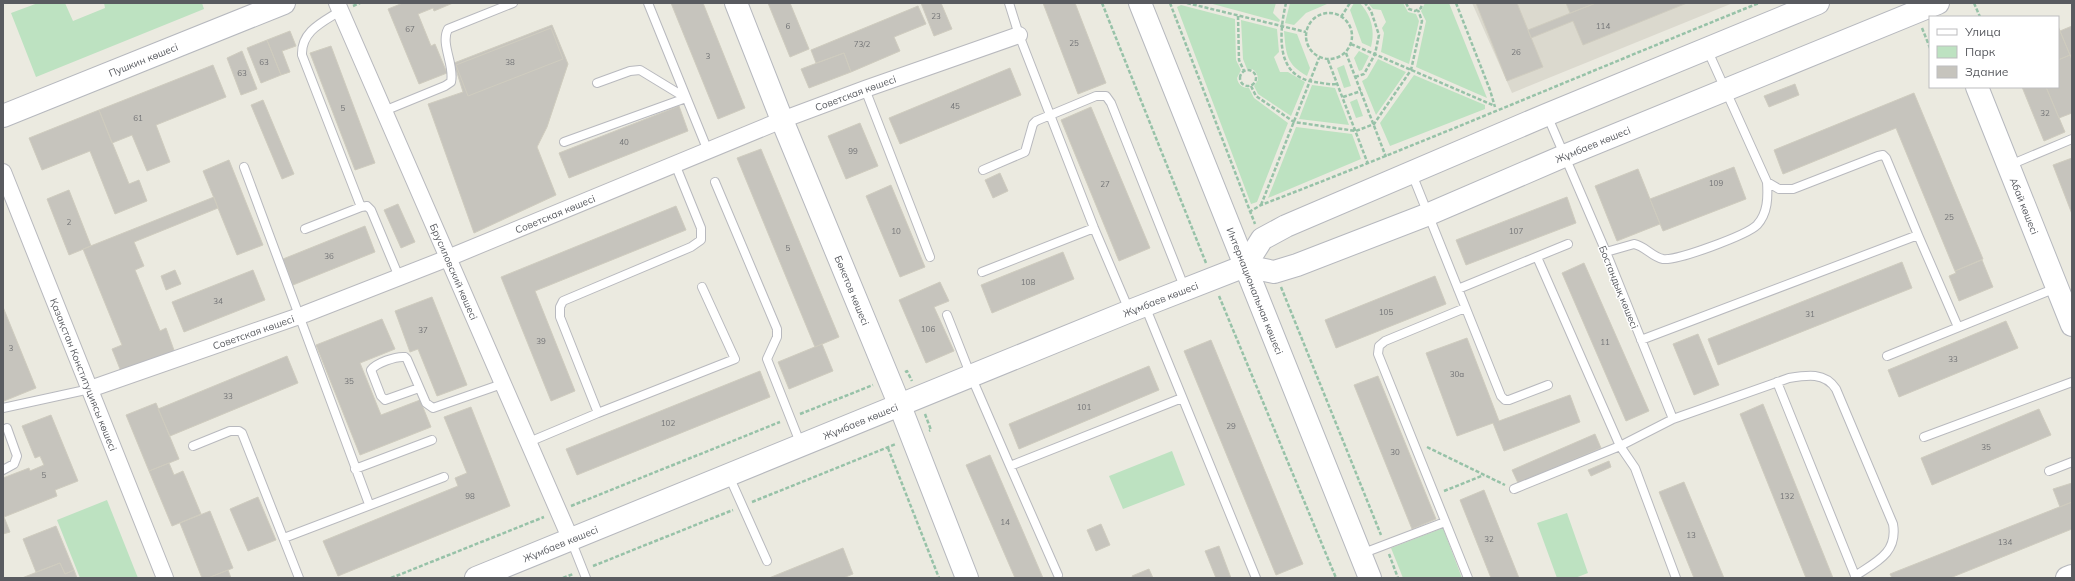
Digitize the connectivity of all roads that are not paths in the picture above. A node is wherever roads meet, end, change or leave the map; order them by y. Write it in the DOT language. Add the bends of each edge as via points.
graph roads {
  1 [pos="284,3"];
  2 [pos="513,3"];
  3 [pos="648,3"];
  4 [pos="736,3"];
  5 [pos="1009,3"];
  6 [pos="1140,3"];
  7 [pos="1818,3"];
  8 [pos="1938,3"];
  9 [pos="1943,3"];
  10 [pos="339,7"];
  11 [pos="1949,16"];
  12 [pos="1019,35"];
  13 [pos="1706,48"];
  14 [pos="597,83"];
  15 [pos="1977,88"];
  16 [pos="865,89"];
  17 [pos="1726,90"];
  18 [pos="686,98"];
  19 [pos="384,111"];
  20 [pos="1546,114"];
  21 [pos="1051,115"];
  22 [pos="3,116"];
  23 [pos="782,120"];
  24 [pos="2072,139"];
  25 [pos="564,142"];
  26 [pos="708,151"];
  27 [pos="1564,156"];
  28 [pos="674,164"];
  29 [pos="2008,166"];
  30 [pos="244,167"];
  31 [pos="983,170"];
  32 [pos="3,172"];
  33 [pos="1412,172"];
  34 [pos="715,182"];
  35 [pos="1767,182"];
  36 [pos="362,207"];
  37 [pos="1429,214"];
  38 [pos="1094,228"];
  39 [pos="305,229"];
  40 [pos="1918,234"];
  41 [pos="1568,244"];
  42 [pos="1606,252"];
  43 [pos="930,257"];
  44 [pos="1537,257"];
  45 [pos="448,258"];
  46 [pos="1244,266"];
  47 [pos="982,272"];
  48 [pos="399,277"];
  49 [pos="702,287"];
  50 [pos="2057,287"];
  51 [pos="1185,289"];
  52 [pos="1458,289"];
  53 [pos="1137,308"];
  54 [pos="1465,308"];
  55 [pos="947,315"];
  56 [pos="299,316"];
  57 [pos="2072,325"];
  58 [pos="1958,327"];
  59 [pos="1640,340"];
  60 [pos="1887,356"];
  61 [pos="971,376"];
  62 [pos="1777,382"];
  63 [pos="2072,382"];
  64 [pos="502,384"];
  65 [pos="1548,385"];
  66 [pos="419,388"];
  67 [pos="90,389"];
  68 [pos="1182,398"];
  69 [pos="900,406"];
  70 [pos="3,408"];
  71 [pos="598,413"];
  72 [pos="1674,419"];
  73 [pos="7,428"];
  74 [pos="1924,437"];
  75 [pos="432,440"];
  76 [pos="529,442"];
  77 [pos="193,446"];
  78 [pos="801,446"];
  79 [pos="1620,446"];
  80 [pos="2072,462"];
  81 [pos="1010,466"];
  82 [pos="355,469"];
  83 [pos="3,470"];
  84 [pos="2049,471"];
  85 [pos="728,475"];
  86 [pos="444,477"];
  87 [pos="1514,489"];
  88 [pos="369,504"];
  89 [pos="1445,522"];
  90 [pos="284,538"];
  91 [pos="571,540"];
  92 [pos="1361,554"];
  93 [pos="766,561"];
  94 [pos="1058,575"];
  95 [pos="2072,576"];
  96 [pos="1855,577"];
  97 [pos="165,578"];
  98 [pos="299,578"];
  99 [pos="476,578"];
  100 [pos="586,578"];
  101 [pos="968,578"];
  102 [pos="1256,578"];
  103 [pos="1370,578"];
  104 [pos="1468,578"];
  105 [pos="1676,578"];
  106 [pos="2066,578"];
  1 -- 22 [label="main road, Пушкин көшесі"];
  2 -- 19 [label="lane" via="448,30 446,38 452,72 451,82"];
  3 -- 18 [label="lane"];
  4 -- 23 [label="main road, Бөкетов көшесі"];
  5 -- 12 [label="lane"];
  6 -- 46 [label="main road, Интернациональная көшесі"];
  7 -- 13 [label="main road"];
  8 -- 17 [label="main road, Жұмбаев көшесі"];
  9 -- 11 [label="main road"];
  10 -- 19 [label="street, Брусиловский көшесі"];
  10 -- 36 [label="lane" via="310,31 303,42 302,55"];
  12 -- 16 [label="street, Советская көшесі"];
  12 -- 21 [label="lane"];
  13 -- 17 [label="lane"];
  13 -- 20 [label="main road"];
  14 -- 18 [label="lane" via="640,70"];
  15 -- 29 [label="main road, Абай көшесі"];
  16 -- 23 [label="street, Советская көшесі"];
  16 -- 43 [label="lane"];
  17 -- 27 [label="main road, Жұмбаев көшесі"];
  17 -- 35 [label="lane"];
  18 -- 25 [label="lane"];
  18 -- 26 [label="lane"];
  19 -- 45 [label="street, Брусиловский көшесі"];
  20 -- 27 [label="lane, Бостандық көшесі"];
  20 -- 33 [label="main road"];
  21 -- 31 [label="lane" via="1034,122 1025,152"];
  21 -- 38 [label="lane"];
  21 -- 51 [label="lane" via="1096,96 1106,96 1109,99"];
  23 -- 26 [label="street, Советская көшесі"];
  23 -- 69 [label="main road, Бөкетов көшесі"];
  24 -- 29 [label="lane"];
  26 -- 28 [label="street, Советская көшесі"];
  27 -- 37 [label="main road, Жұмбаев көшесі"];
  27 -- 42 [label="lane, Бостандық көшесі"];
  28 -- 45 [label="street, Советская көшесі"];
  28 -- 71 [label="lane" via="701,228 701,240 692,247 568,297 560,306 560,317"];
  29 -- 50 [label="main road, Абай көшесі"];
  30 -- 56 [label="lane"];
  32 -- 67 [label="street, Қазақстан Конституциясы көшесі"];
  33 -- 37 [label="lane"];
  33 -- 46 [label="main road" via="1262,238"];
  34 -- 78 [label="lane" via="777,329 777,337 767,359"];
  35 -- 40 [label="lane" via="1779,189 1793,189 1883,155"];
  35 -- 42 [label="lane" via="1766,210 1751,230 1673,259 1663,259 1634,244"];
  36 -- 39 [label="lane"];
  36 -- 48 [label="lane" via="367,206 371,210"];
  37 -- 46 [label="main road, Жұмбаев көшесі" via="1274,272"];
  37 -- 52 [label="lane"];
  38 -- 47 [label="lane"];
  38 -- 53 [label="lane"];
  40 -- 58 [label="lane"];
  40 -- 59 [label="lane"];
  41 -- 44 [label="lane"];
  42 -- 59 [label="lane, Бостандық көшесі"];
  44 -- 52 [label="lane"];
  44 -- 79 [label="lane"];
  45 -- 48 [label="street, Советская көшесі"];
  45 -- 64 [label="street, Брусиловский көшесі"];
  46 -- 51 [label="main road, Жұмбаев көшесі"];
  46 -- 92 [label="main road, Интернациональная көшесі"];
  48 -- 56 [label="street, Советская көшесі"];
  49 -- 71 [label="lane" via="734,359"];
  50 -- 57 [label="main road, Абай көшесі"];
  50 -- 58 [label="lane"];
  51 -- 53 [label="main road, Жұмбаев көшесі"];
  52 -- 54 [label="lane"];
  53 -- 61 [label="main road, Жұмбаев көшесі"];
  53 -- 68 [label="lane"];
  54 -- 65 [label="lane" via="1505,400 1514,399"];
  54 -- 89 [label="lane" via="1385,341 1379,346 1378,354"];
  55 -- 61 [label="lane"];
  56 -- 67 [label="street, Советская көшесі"];
  56 -- 82 [label="lane"];
  58 -- 60 [label="lane"];
  59 -- 72 [label="lane, Бостандық көшесі"];
  61 -- 69 [label="main road, Жұмбаев көшесі"];
  61 -- 81 [label="lane"];
  62 -- 72 [label="lane"];
  62 -- 96 [label="lane"];
  62 -- 96 [label="lane" via="1810,376 1825,378 1832,383 1893,524 1894,540 1890,548"];
  63 -- 74 [label="lane"];
  64 -- 66 [label="lane" via="433,408 428,405"];
  64 -- 76 [label="street, Брусиловский көшесі"];
  66 -- 66 [label="lane" via="405,357 398,357 371,370 385,400"];
  67 -- 70 [label="lane"];
  67 -- 97 [label="street, Қазақстан Конституциясы көшесі"];
  68 -- 81 [label="lane"];
  68 -- 102 [label="lane"];
  69 -- 78 [label="main road, Жұмбаев көшесі"];
  69 -- 101 [label="main road, Бөкетов көшесі"];
  71 -- 76 [label="lane"];
  72 -- 79 [label="lane"];
  73 -- 83 [label="lane" via="18,456 14,464"];
  75 -- 82 [label="lane"];
  76 -- 91 [label="street, Брусиловский көшесі"];
  77 -- 90 [label="lane" via="230,431 239,431 242,434"];
  78 -- 85 [label="main road, Жұмбаев көшесі"];
  79 -- 87 [label="lane"];
  79 -- 105 [label="lane" via="1635,468"];
  80 -- 84 [label="lane"];
  81 -- 94 [label="lane"];
  82 -- 88 [label="lane"];
  85 -- 91 [label="main road, Жұмбаев көшесі"];
  85 -- 93 [label="lane"];
  86 -- 88 [label="lane"];
  88 -- 90 [label="lane"];
  89 -- 92 [label="lane"];
  89 -- 104 [label="lane"];
  90 -- 98 [label="lane"];
  91 -- 99 [label="main road, Жұмбаев көшесі"];
  91 -- 100 [label="lane"];
  92 -- 103 [label="main road, Интернациональная көшесі"];
  95 -- 106 [label="main road"];
}
